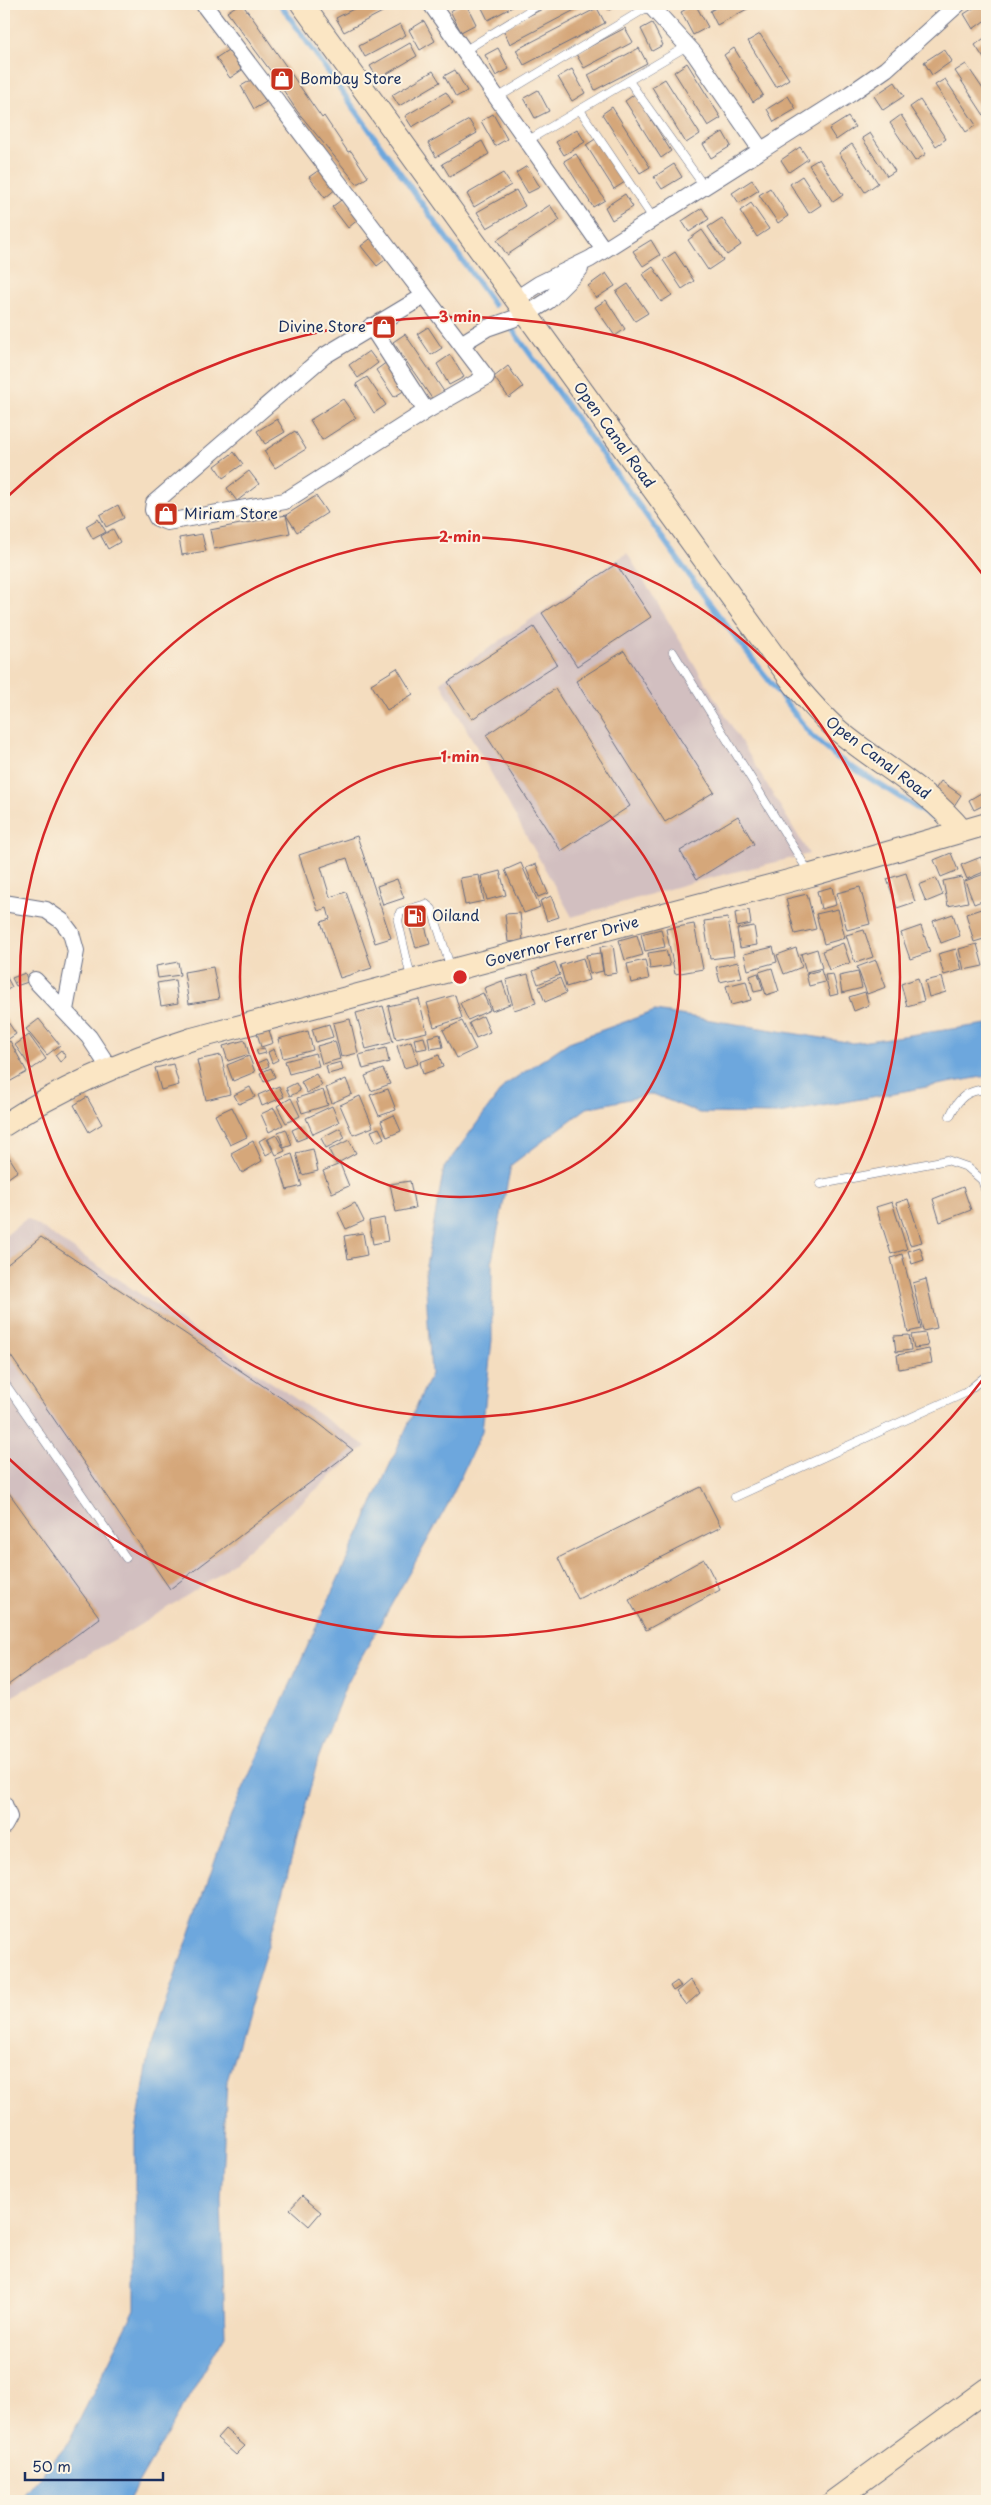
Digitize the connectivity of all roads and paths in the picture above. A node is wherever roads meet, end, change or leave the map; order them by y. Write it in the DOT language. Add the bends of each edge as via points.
graph roads {
  1 [pos="302,4"];
  2 [pos="431,4"];
  3 [pos="540,4"];
  4 [pos="650,4"];
  5 [pos="958,4"];
  6 [pos="204,5"];
  7 [pos="687,46"];
  8 [pos="464,51"];
  9 [pos="630,80"];
  10 [pos="497,98"];
  11 [pos="580,110"];
  12 [pos="527,141"];
  13 [pos="761,150"];
  14 [pos="704,186"];
  15 [pos="653,218"];
  16 [pos="597,254"];
  17 [pos="424,296"];
  18 [pos="521,307"];
  19 [pos="371,326"];
  20 [pos="461,344"];
  21 [pos="426,411"];
  22 [pos="673,652"];
  23 [pos="987,824"];
  24 [pos="962,831"];
  25 [pos="811,876"];
  26 [pos="4,903"];
  27 [pos="452,971"];
  28 [pos="34,980"];
  29 [pos="412,982"];
  30 [pos="65,1010"];
  31 [pos="110,1068"];
  32 [pos="987,1089"];
  33 [pos="950,1116"];
  34 [pos="4,1125"];
  35 [pos="821,1184"];
  36 [pos="987,1195"];
  37 [pos="987,1376"];
  38 [pos="4,1382"];
  39 [pos="735,1497"];
  40 [pos="126,1558"];
  41 [pos="4,1804"];
  42 [pos="4,1826"];
  43 [pos="987,2389"];
  44 [pos="834,2501"];
  1 -- 18 [label="street, Open Canal Road"];
  2 -- 8 [label="street"];
  3 -- 8 [label="lane"];
  4 -- 7 [label="street"];
  4 -- 10 [label="lane"];
  5 -- 13 [label="street" via="886,69"];
  6 -- 17 [label="street"];
  7 -- 9 [label="lane"];
  7 -- 13 [label="street"];
  8 -- 10 [label="street"];
  9 -- 11 [label="lane"];
  9 -- 14 [label="lane"];
  10 -- 12 [label="street"];
  11 -- 12 [label="lane"];
  11 -- 15 [label="lane"];
  12 -- 16 [label="street"];
  13 -- 14 [label="street"];
  14 -- 15 [label="street"];
  15 -- 16 [label="street"];
  16 -- 18 [label="street" via="539,284"];
  17 -- 19 [label="street"];
  17 -- 20 [label="street"];
  18 -- 20 [label="street"];
  18 -- 24 [label="street, Open Canal Road" via="804,695 841,732 938,803"];
  19 -- 21 [label="street"];
  19 -- 21 [label="street" via="324,356 154,503 153,510 158,518 167,522 285,501"];
  20 -- 21 [label="street" via="486,378"];
  22 -- 25 [label="lane"];
  23 -- 24 [label="street, Governor Ferrer Drive"];
  24 -- 25 [label="street, Governor Ferrer Drive"];
  25 -- 27 [label="street, Governor Ferrer Drive"];
  26 -- 30 [label="street" via="46,910 62,921 71,934 76,951"];
  27 -- 29 [label="street, Governor Ferrer Drive"];
  27 -- 29 [label="lane" via="432,909 426,904 400,912 398,921"];
  28 -- 30 [label="street"];
  29 -- 31 [label="street, Governor Ferrer Drive" via="192,1039"];
  30 -- 31 [label="street" via="95,1044"];
  31 -- 34 [label="street, Governor Ferrer Drive"];
  32 -- 33 [label="lane" via="967,1093 956,1102"];
  35 -- 36 [label="lane" via="947,1160 967,1167 982,1180"];
  37 -- 39 [label="lane" via="965,1393"];
  38 -- 40 [label="lane"];
  41 -- 42 [label="street" via="9,1817"];
  43 -- 44 [label="street"];
}
